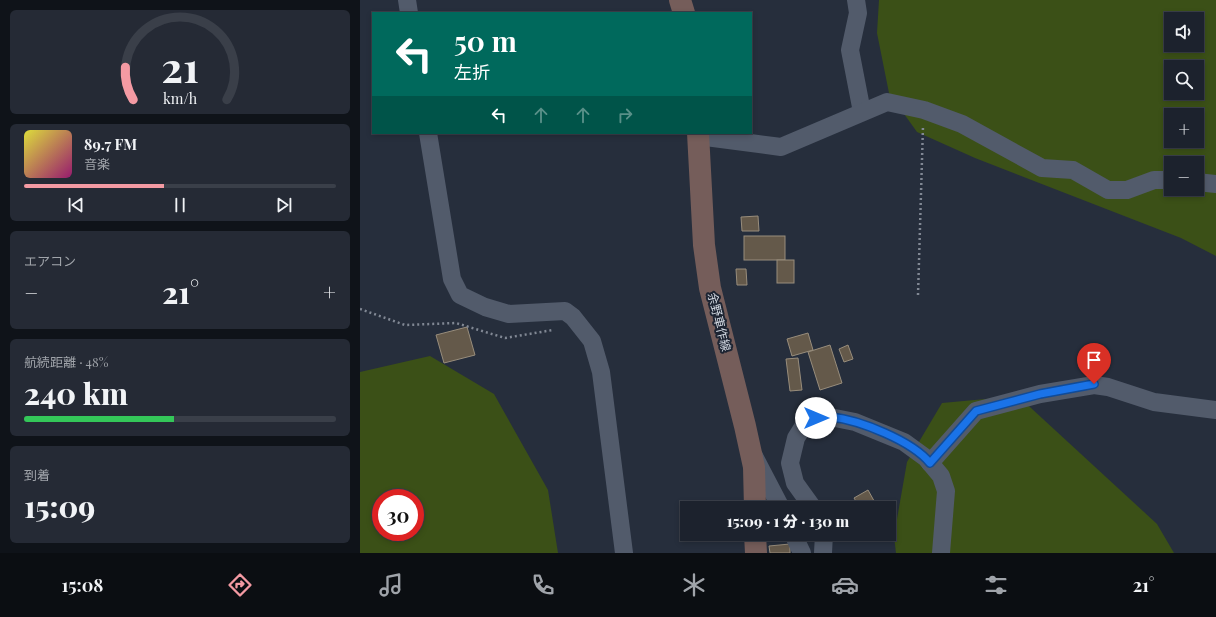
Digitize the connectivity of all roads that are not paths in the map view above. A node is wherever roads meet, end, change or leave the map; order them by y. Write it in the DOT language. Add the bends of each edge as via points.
graph roads {
  1 [pos="407,0"];
  2 [pos="680,0"];
  3 [pos="856,0"];
  4 [pos="409,12"];
  5 [pos="684,12"];
  6 [pos="862,112"];
  7 [pos="428,134"];
  8 [pos="698,135"];
  9 [pos="1164,180"];
  10 [pos="1204,183"];
  11 [pos="1216,184"];
  12 [pos="1216,410"];
  13 [pos="750,450"];
  14 [pos="930,463"];
  15 [pos="755,501"];
  16 [pos="777,501"];
  17 [pos="808,501"];
  18 [pos="755,541"];
  19 [pos="796,541"];
  20 [pos="824,541"];
  21 [pos="624,553"];
  22 [pos="756,553"];
  23 [pos="802,553"];
  24 [pos="823,553"];
  25 [pos="941,553"];
  1 -- 4 [label="street"];
  2 -- 5 [label="main road"];
  3 -- 6 [label="street" via="858,12 850,50"];
  6 -- 8 [label="street" via="781,147"];
  6 -- 9 [label="street" via="887,102 924,110 962,124 1042,168 1073,170 1108,190 1127,190 1154,180"];
  7 -- 21 [label="street" via="452,278 460,295 485,307 509,314 564,311 573,317 592,341 601,372"];
  8 -- 13 [label="main road, 余野車作線" via="704,245 710,288"];
  10 -- 11 [label="street"];
  12 -- 14 [label="street" via="1154,402 1094,384 1040,394 976,411"];
  13 -- 15 [label="main road, 余野車作線" via="754,467"];
  13 -- 16 [label="street"];
  14 -- 17 [label="street" via="904,442 872,428 830,416 816,418 806,422 796,438 790,463 796,483"];
  14 -- 25 [label="street" via="941,476 946,491"];
  18 -- 22 [label="main road"];
  19 -- 23 [label="street"];
  20 -- 24 [label="street"];
}
